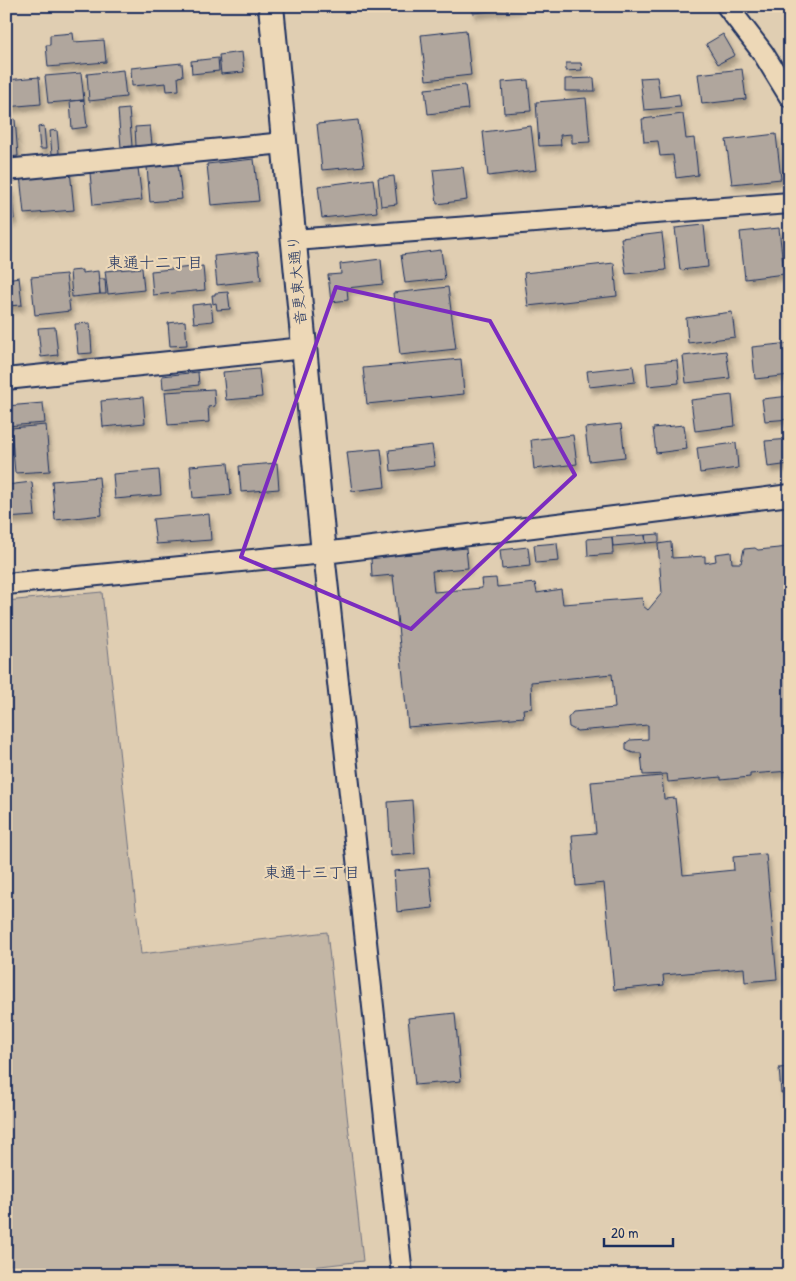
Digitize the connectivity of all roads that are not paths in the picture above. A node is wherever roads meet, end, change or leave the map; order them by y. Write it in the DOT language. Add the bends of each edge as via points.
graph roads {
  1 [pos="271,6"];
  2 [pos="727,6"];
  3 [pos="790,97"];
  4 [pos="284,143"];
  5 [pos="6,170"];
  6 [pos="790,203"];
  7 [pos="294,240"];
  8 [pos="304,348"];
  9 [pos="6,379"];
  10 [pos="790,495"];
  11 [pos="324,553"];
  12 [pos="6,584"];
  13 [pos="402,1275"];
  1 -- 4 [label="street, 音更東大通り"];
  2 -- 3 [label="street" via="763,53"];
  4 -- 5 [label="street"];
  4 -- 7 [label="street, 音更東大通り"];
  6 -- 7 [label="street"];
  7 -- 8 [label="street, 音更東大通り"];
  8 -- 9 [label="street"];
  8 -- 11 [label="street, 音更東大通り"];
  10 -- 11 [label="street"];
  11 -- 12 [label="street"];
  11 -- 13 [label="street"];
}
